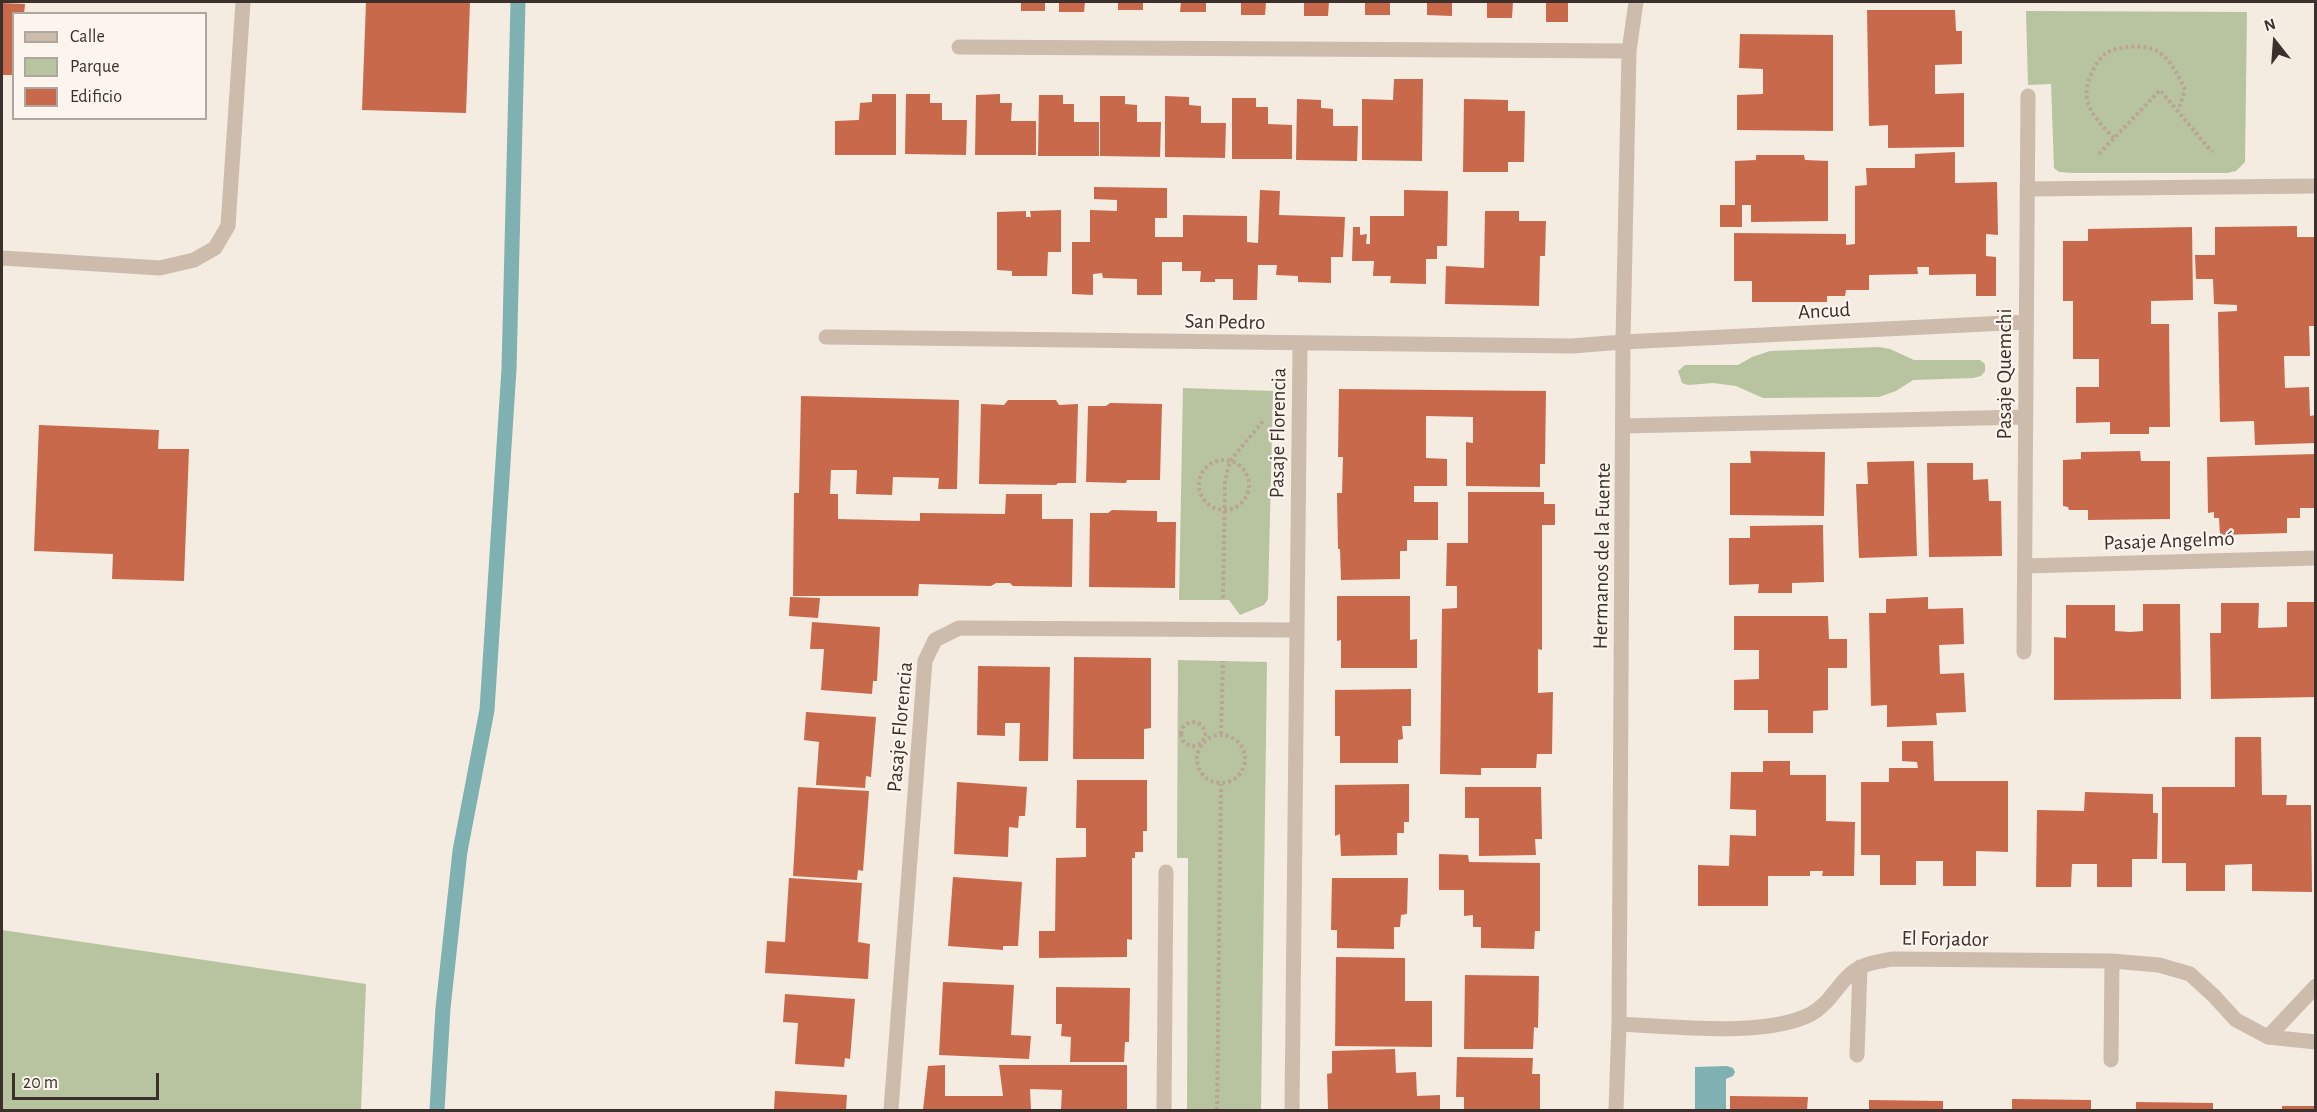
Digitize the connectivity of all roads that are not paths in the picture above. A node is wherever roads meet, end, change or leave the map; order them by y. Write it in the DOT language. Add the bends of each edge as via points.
graph roads {
  1 [pos="243,2"];
  2 [pos="1636,2"];
  3 [pos="959,47"];
  4 [pos="1629,51"];
  5 [pos="2028,96"];
  6 [pos="2316,186"];
  7 [pos="2027,189"];
  8 [pos="2,258"];
  9 [pos="2026,322"];
  10 [pos="826,337"];
  11 [pos="1623,342"];
  12 [pos="1300,344"];
  13 [pos="2025,417"];
  14 [pos="1624,426"];
  15 [pos="2316,558"];
  16 [pos="2025,566"];
  17 [pos="1297,630"];
  18 [pos="2024,652"];
  19 [pos="1166,872"];
  20 [pos="2112,962"];
  21 [pos="1860,967"];
  22 [pos="2316,986"];
  23 [pos="1619,1024"];
  24 [pos="2268,1037"];
  25 [pos="2316,1042"];
  26 [pos="1857,1055"];
  27 [pos="2111,1060"];
  28 [pos="891,1110"];
  29 [pos="1164,1110"];
  30 [pos="1292,1110"];
  31 [pos="1616,1110"];
  1 -- 8 [label="street" via="228,226 215,248 194,260 160,268"];
  2 -- 4 [label="street, Hermanos de la Fuente"];
  3 -- 4 [label="street"];
  4 -- 11 [label="street, Hermanos de la Fuente"];
  5 -- 7 [label="street, Pasaje Quemchi"];
  6 -- 7 [label="street"];
  7 -- 9 [label="street, Pasaje Quemchi"];
  9 -- 11 [label="street, Ancud"];
  9 -- 13 [label="street, Pasaje Quemchi"];
  10 -- 12 [label="street, San Pedro"];
  11 -- 12 [label="street, San Pedro" via="1572,346"];
  11 -- 14 [label="street, Hermanos de la Fuente"];
  12 -- 17 [label="street, Pasaje Florencia"];
  13 -- 14 [label="street"];
  13 -- 16 [label="street, Pasaje Quemchi"];
  14 -- 23 [label="street, Hermanos de la Fuente"];
  15 -- 16 [label="street, Pasaje Angelmó"];
  16 -- 18 [label="street, Pasaje Quemchi"];
  17 -- 28 [label="street, Pasaje Florencia" via="958,628 935,640 925,661"];
  17 -- 30 [label="street, Pasaje Florencia"];
  19 -- 29 [label="street"];
  20 -- 21 [label="street, El Forjador" via="1892,959"];
  20 -- 24 [label="street, El Forjador" via="2159,965 2190,974 2236,1020"];
  20 -- 27 [label="street"];
  21 -- 23 [label="street, El Forjador" via="1824,1005 1787,1022 1753,1029"];
  21 -- 26 [label="street"];
  22 -- 24 [label="street"];
  23 -- 31 [label="street, Hermanos de la Fuente"];
  24 -- 25 [label="street"];
}
